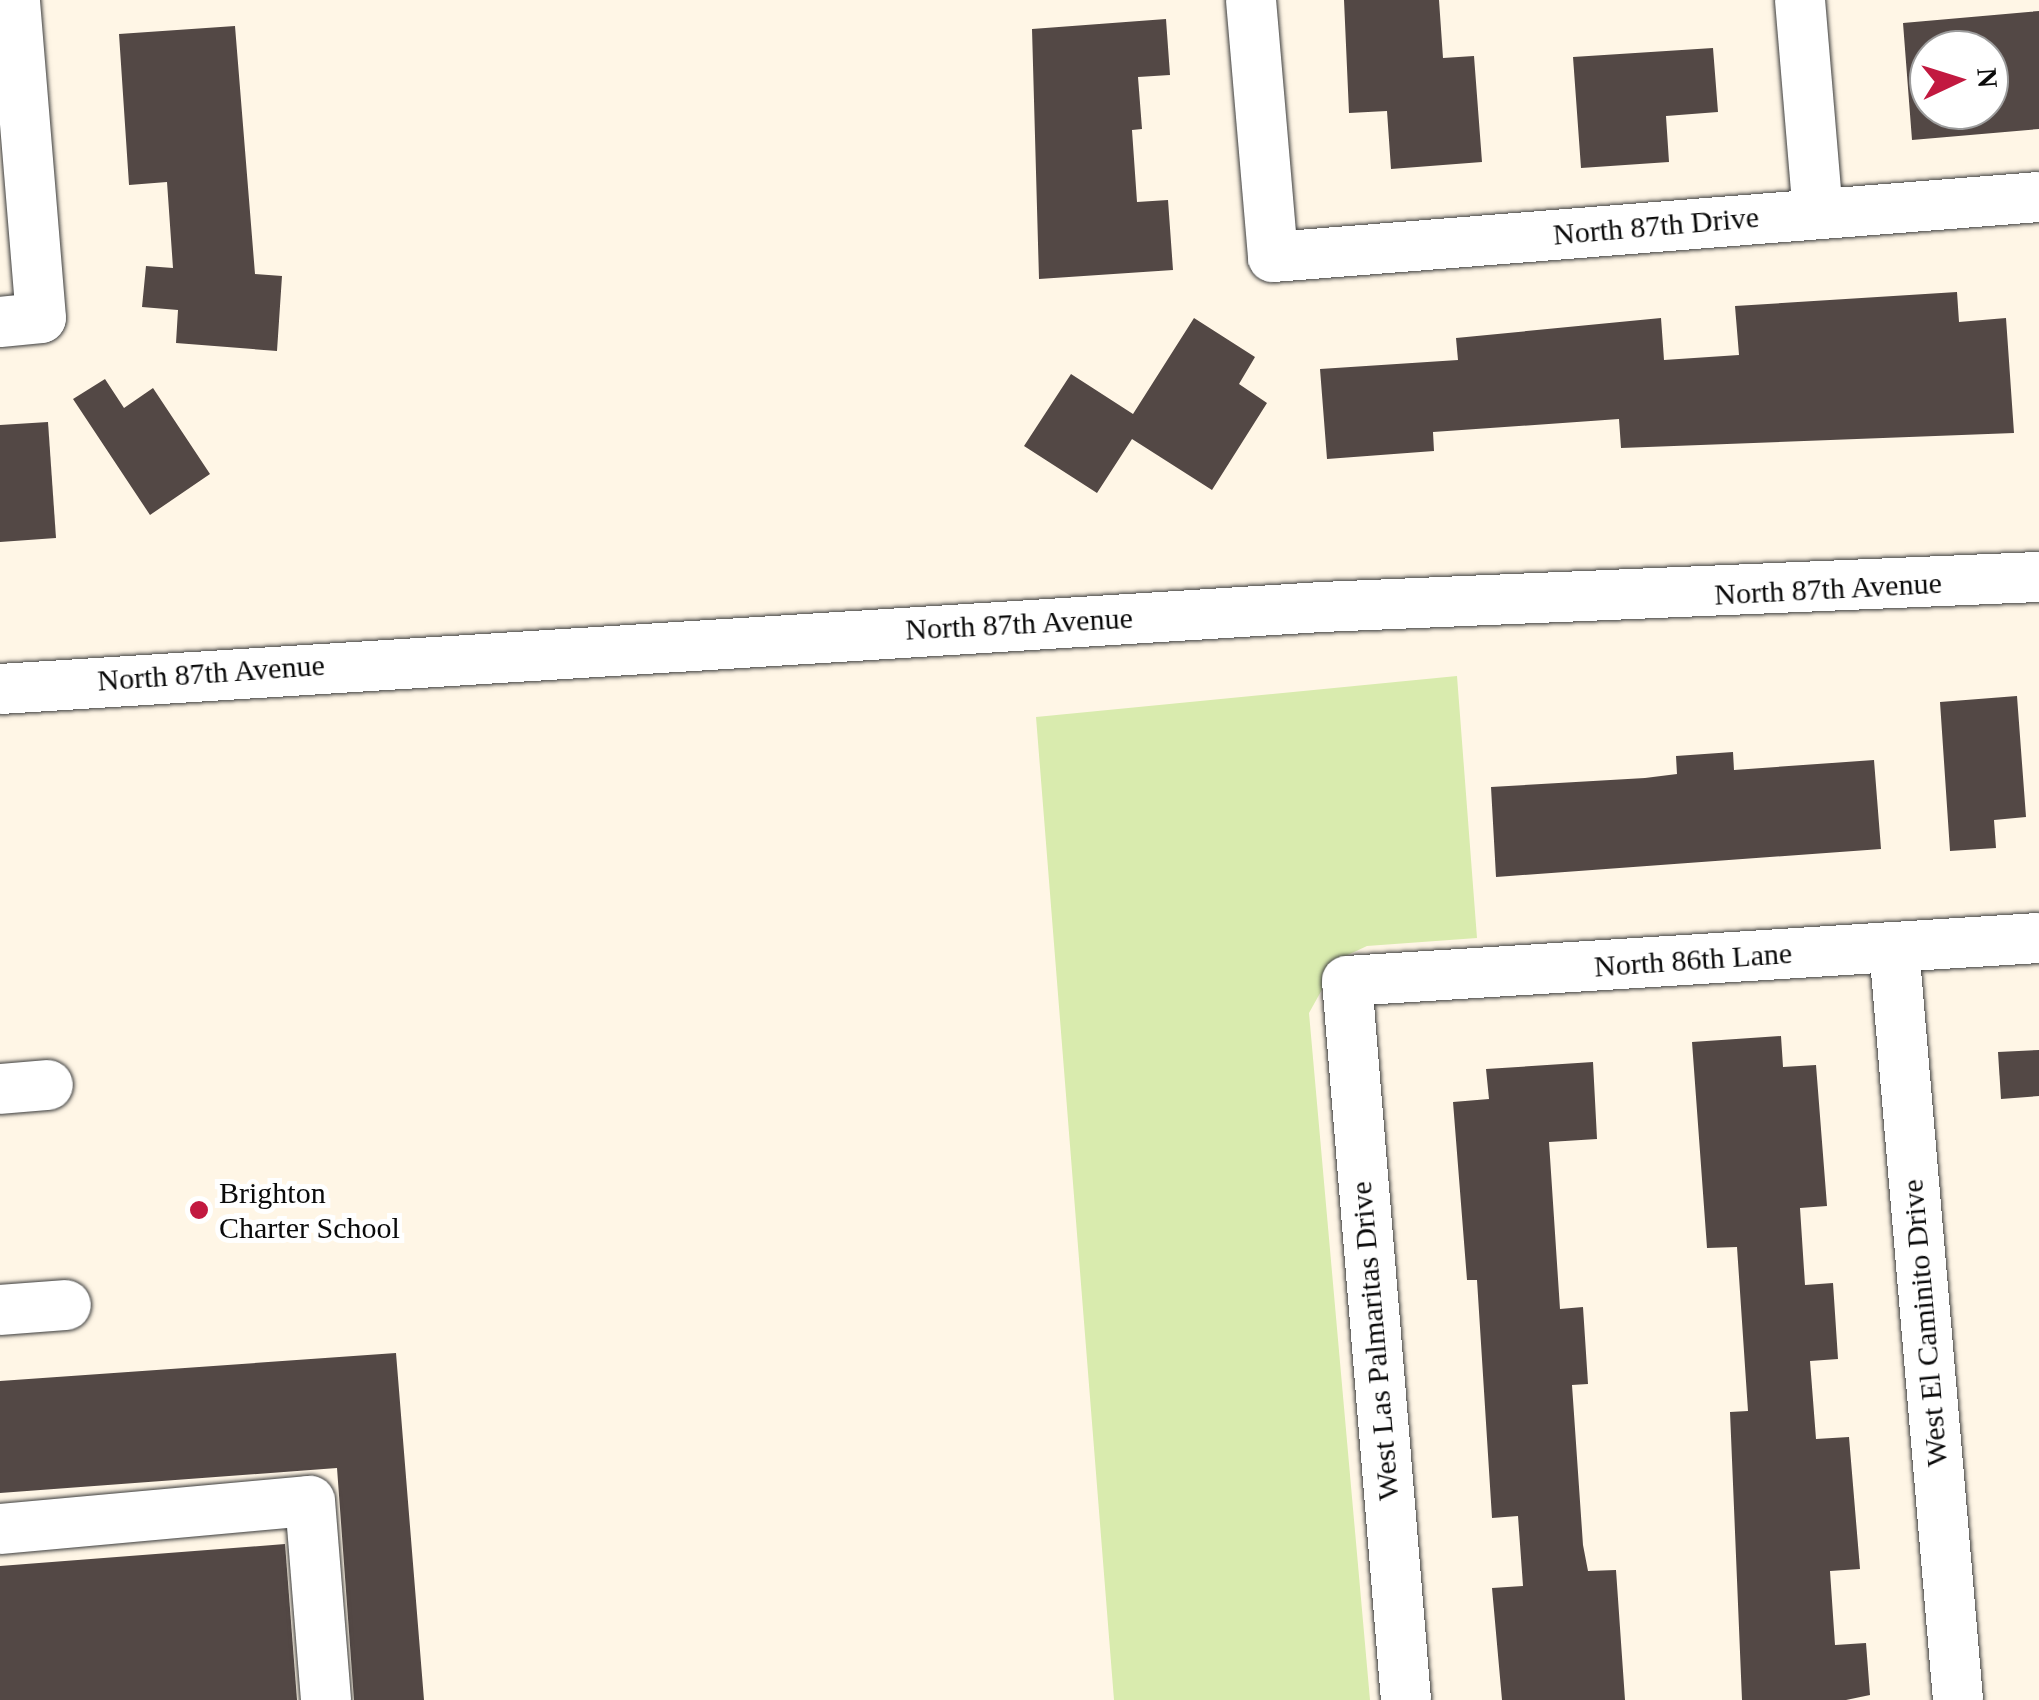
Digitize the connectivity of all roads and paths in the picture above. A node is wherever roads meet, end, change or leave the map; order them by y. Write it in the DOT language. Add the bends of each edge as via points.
graph roads {
  1 [pos="15,0"];
  2 [pos="1250,0"];
  3 [pos="1800,0"];
  4 [pos="2039,197"];
  5 [pos="1818,212"];
  6 [pos="20,320"];
  7 [pos="2039,577"];
  8 [pos="0,689"];
  9 [pos="2039,938"];
  10 [pos="1894,947"];
  11 [pos="1347,981"];
  12 [pos="66,1305"];
  13 [pos="0,1310"];
  14 [pos="0,1528"];
  15 [pos="326,1700"];
  16 [pos="1406,1700"];
  17 [pos="1958,1700"];
  1 -- 6 [label="street"];
  2 -- 5 [label="street, North 87th Drive" via="1273,258"];
  3 -- 5 [label="street"];
  4 -- 5 [label="street, North 87th Drive"];
  7 -- 8 [label="street, North 87th Avenue" via="1283,610"];
  9 -- 10 [label="street, North 86th Lane"];
  10 -- 11 [label="street, North 86th Lane"];
  10 -- 17 [label="street, West El Caminito Drive"];
  11 -- 16 [label="street, West Las Palmaritas Drive"];
  12 -- 13 [label="street"];
  14 -- 15 [label="street" via="310,1502"];
}
